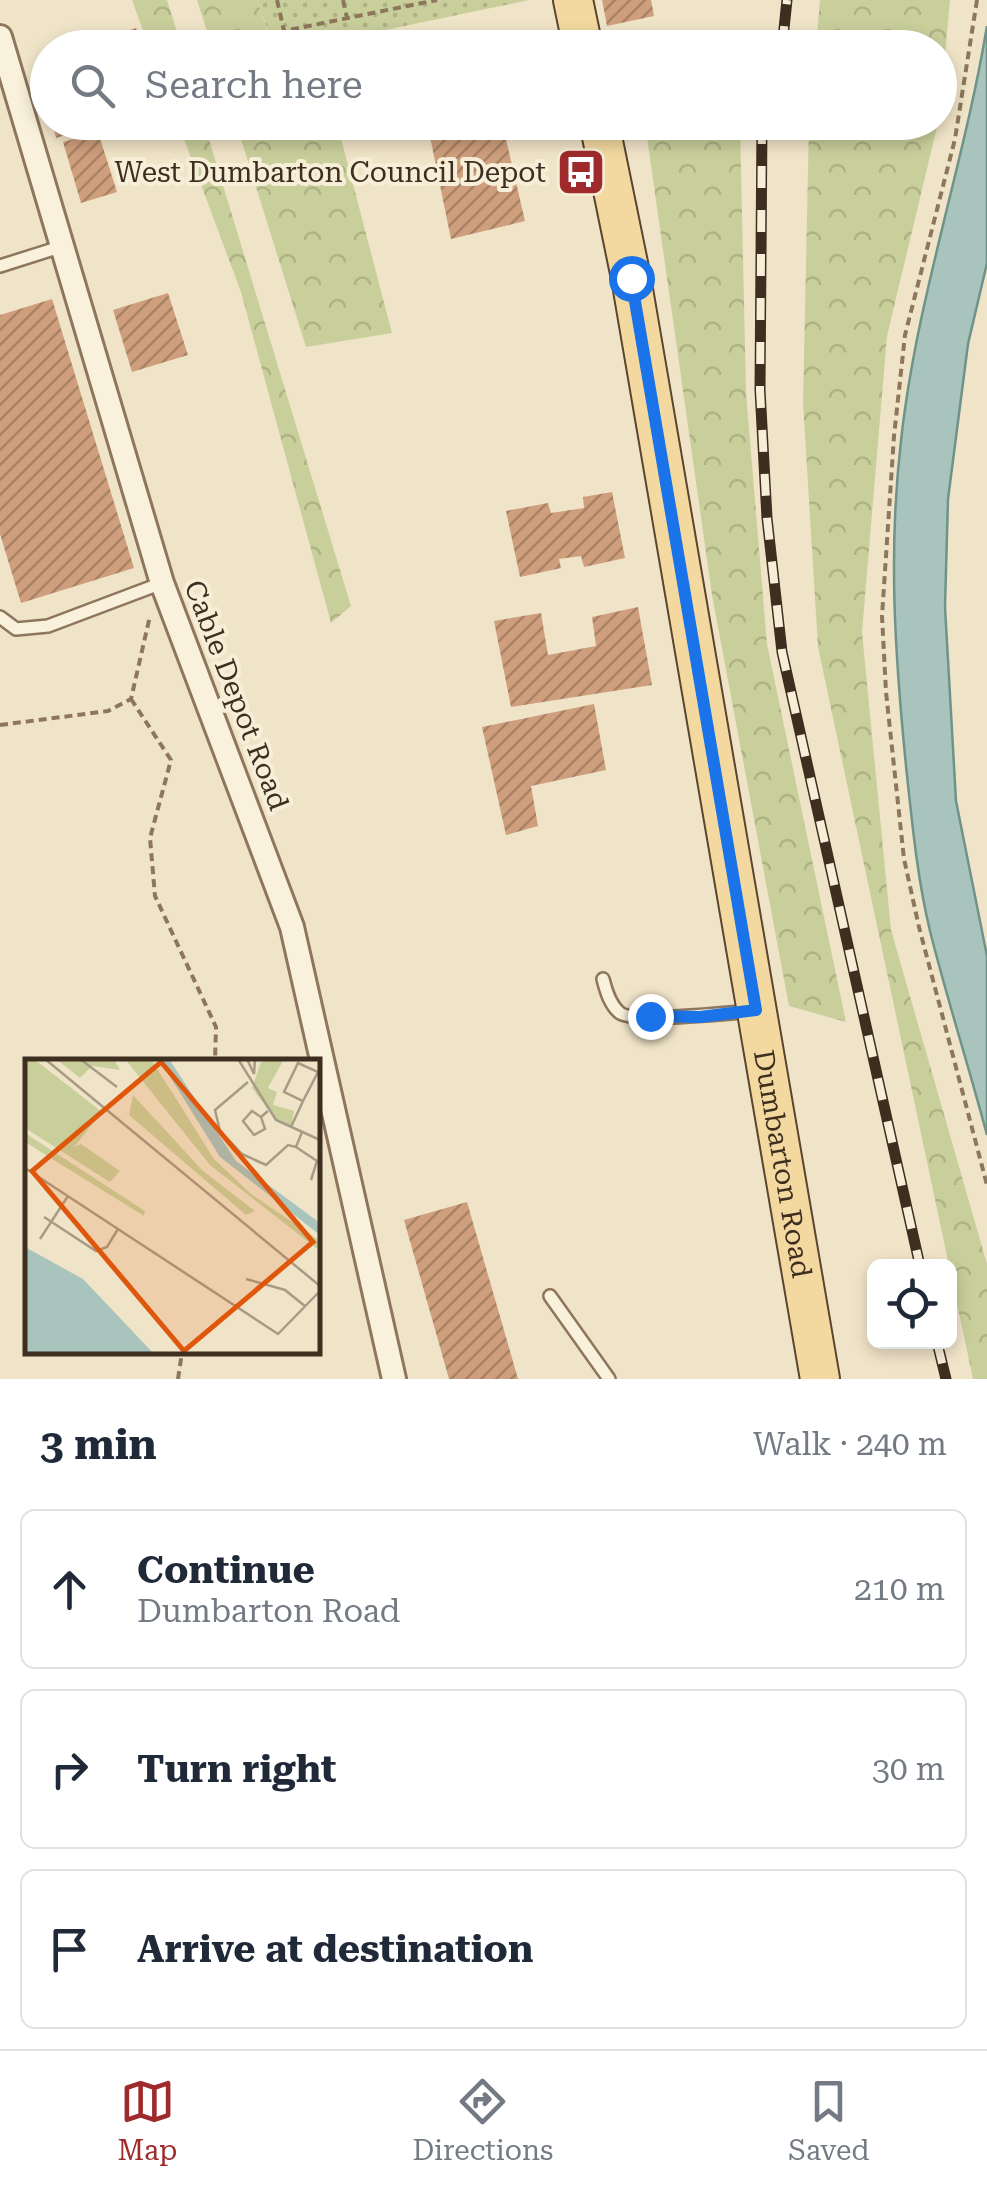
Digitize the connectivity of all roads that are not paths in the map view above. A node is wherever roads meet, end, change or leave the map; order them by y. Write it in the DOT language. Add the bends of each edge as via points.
graph roads {
  1 [pos="572,0"];
  2 [pos="578,30"];
  3 [pos="0,38"];
  4 [pos="30,137"];
  5 [pos="31,140"];
  6 [pos="603,140"];
  7 [pos="63,246"];
  8 [pos="0,266"];
  9 [pos="162,583"];
  10 [pos="0,617"];
  11 [pos="603,979"];
  12 [pos="756,1010"];
  13 [pos="550,1296"];
  14 [pos="394,1379"];
  15 [pos="609,1379"];
  16 [pos="820,1379"];
  1 -- 2 [label="main road"];
  3 -- 4 [label="street, Cable Depot Road"];
  5 -- 7 [label="street, Cable Depot Road"];
  6 -- 12 [label="main road, Dumbarton Road"];
  7 -- 8 [label="lane"];
  7 -- 9 [label="street, Cable Depot Road"];
  9 -- 10 [label="lane" via="48,626 16,629"];
  9 -- 14 [label="street, Cable Depot Road" via="292,927"];
  11 -- 12 [label="lane" via="618,1012 629,1018"];
  12 -- 16 [label="main road, Dumbarton Road"];
  13 -- 15 [label="lane"];
}
